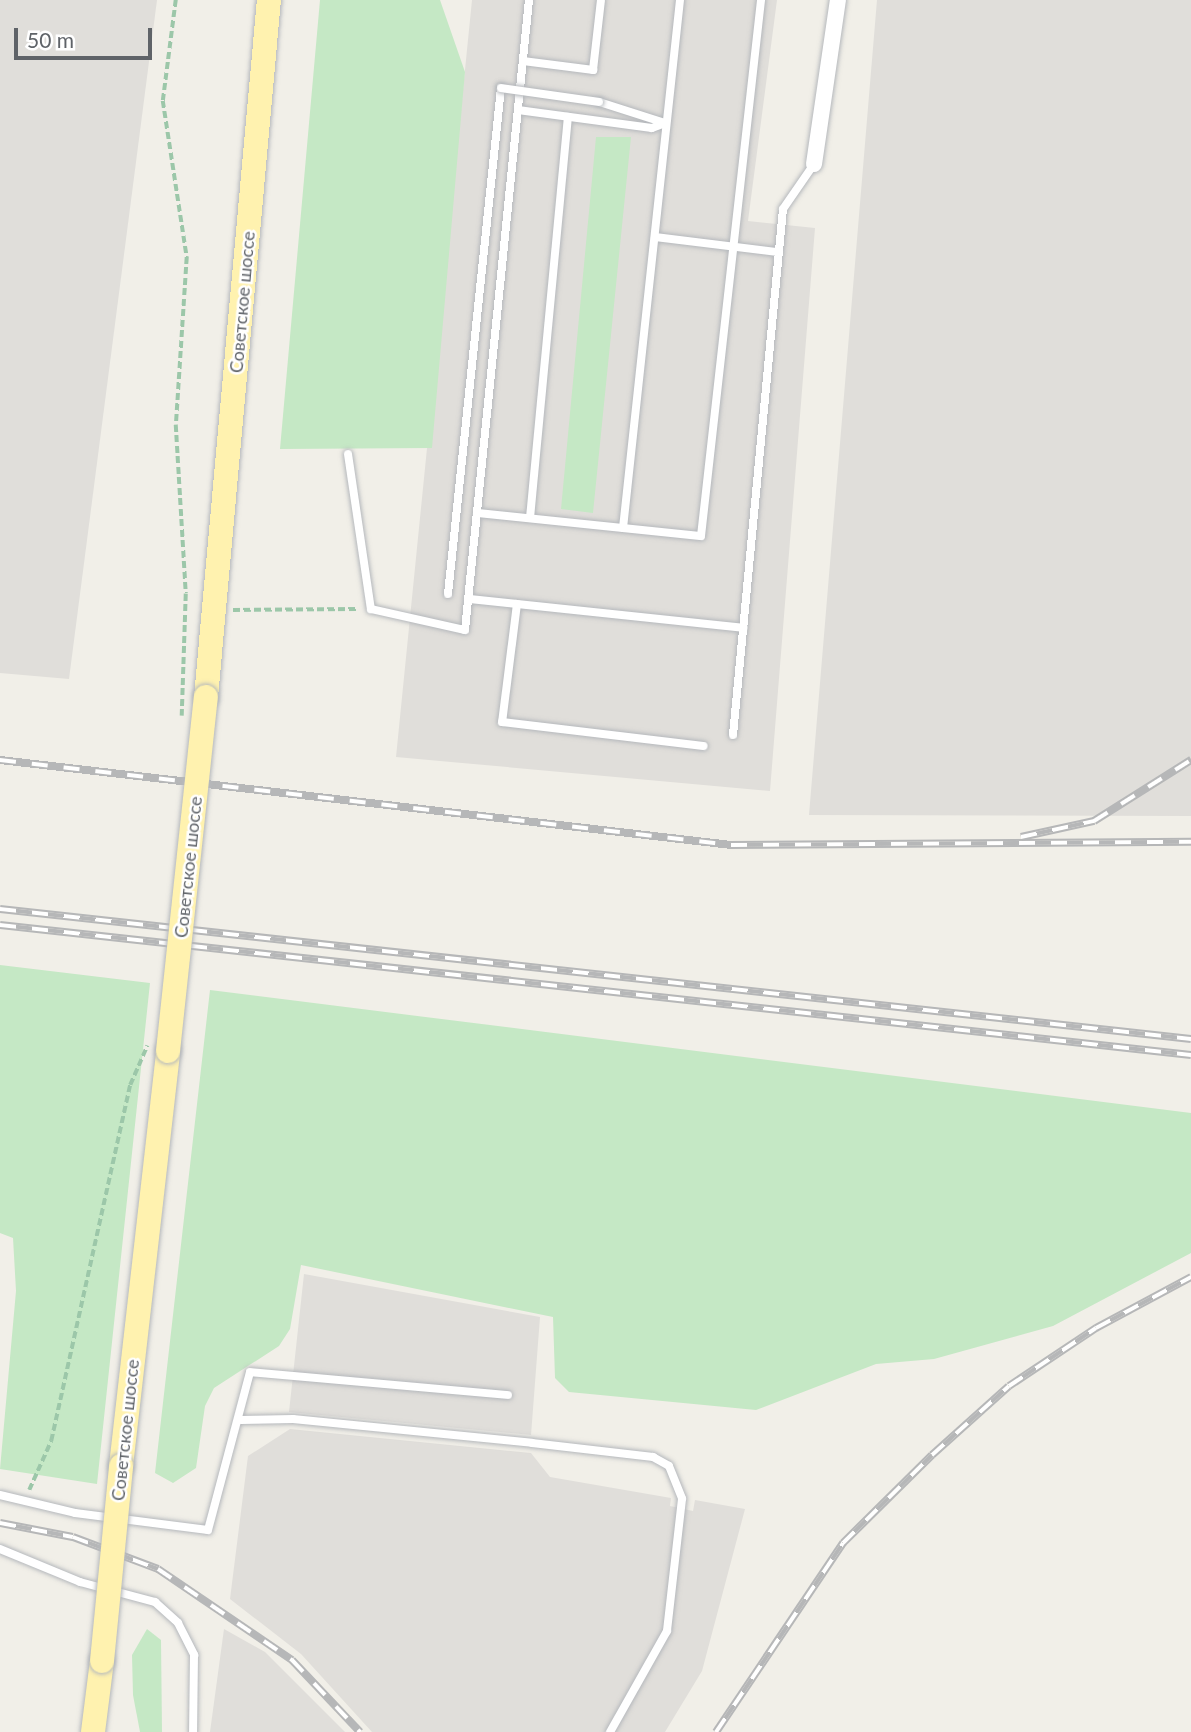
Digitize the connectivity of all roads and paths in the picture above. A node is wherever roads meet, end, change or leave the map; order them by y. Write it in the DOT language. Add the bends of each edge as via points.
graph roads {
  1 [pos="176,0"];
  2 [pos="269,0"];
  3 [pos="529,0"];
  4 [pos="601,0"];
  5 [pos="680,0"];
  6 [pos="761,0"];
  7 [pos="838,0"];
  8 [pos="523,61"];
  9 [pos="518,110"];
  10 [pos="568,117"];
  11 [pos="665,123"];
  12 [pos="814,164"];
  13 [pos="655,237"];
  14 [pos="734,246"];
  15 [pos="778,252"];
  16 [pos="348,454"];
  17 [pos="477,513"];
  18 [pos="530,518"];
  19 [pos="623,528"];
  20 [pos="448,594"];
  21 [pos="469,599"];
  22 [pos="517,604"];
  23 [pos="370,609"];
  24 [pos="229,624"];
  25 [pos="743,628"];
  26 [pos="184,721"];
  27 [pos="733,735"];
  28 [pos="704,746"];
  29 [pos="157,1049"];
  30 [pos="508,1395"];
  31 [pos="241,1420"];
  32 [pos="0,1495"];
  33 [pos="16,1499"];
  34 [pos="0,1549"];
  35 [pos="93,1732"];
  36 [pos="193,1732"];
  37 [pos="610,1732"];
  1 -- 26 [label="path" via="163,101 187,257 176,425 186,593 178,701"];
  2 -- 29 [label="main road, Советское шоссе, bridge" via="206,697"];
  3 -- 8 [label="lane"];
  4 -- 8 [label="lane" via="593,70"];
  5 -- 11 [label="lane"];
  6 -- 14 [label="lane"];
  7 -- 12 [label="street"];
  8 -- 9 [label="lane"];
  9 -- 10 [label="lane"];
  9 -- 17 [label="lane"];
  10 -- 11 [label="lane" via="652,128"];
  10 -- 18 [label="lane"];
  11 -- 13 [label="lane"];
  11 -- 20 [label="lane, bridge" via="599,102 501,88"];
  12 -- 15 [label="lane" via="783,209"];
  13 -- 14 [label="lane"];
  13 -- 19 [label="lane"];
  14 -- 15 [label="lane"];
  14 -- 19 [label="lane" via="701,536"];
  15 -- 25 [label="lane"];
  16 -- 23 [label="lane"];
  17 -- 18 [label="lane"];
  17 -- 21 [label="lane"];
  18 -- 19 [label="lane"];
  21 -- 22 [label="lane"];
  21 -- 23 [label="lane" via="466,631"];
  22 -- 25 [label="lane"];
  22 -- 28 [label="lane" via="502,722"];
  23 -- 24 [label="path" via="232,610"];
  25 -- 27 [label="lane"];
  29 -- 33 [label="path" via="130,1085 86,1308 48,1450 31,1489"];
  29 -- 35 [label="main road, Советское шоссе, bridge"];
  30 -- 31 [label="lane" via="250,1372"];
  31 -- 33 [label="lane" via="208,1530 75,1513"];
  31 -- 37 [label="lane" via="293,1419 532,1443 653,1457 669,1466 682,1499 667,1631"];
  32 -- 33 [label="lane"];
  34 -- 36 [label="lane" via="79,1582 155,1602 178,1623 194,1655"];
}
